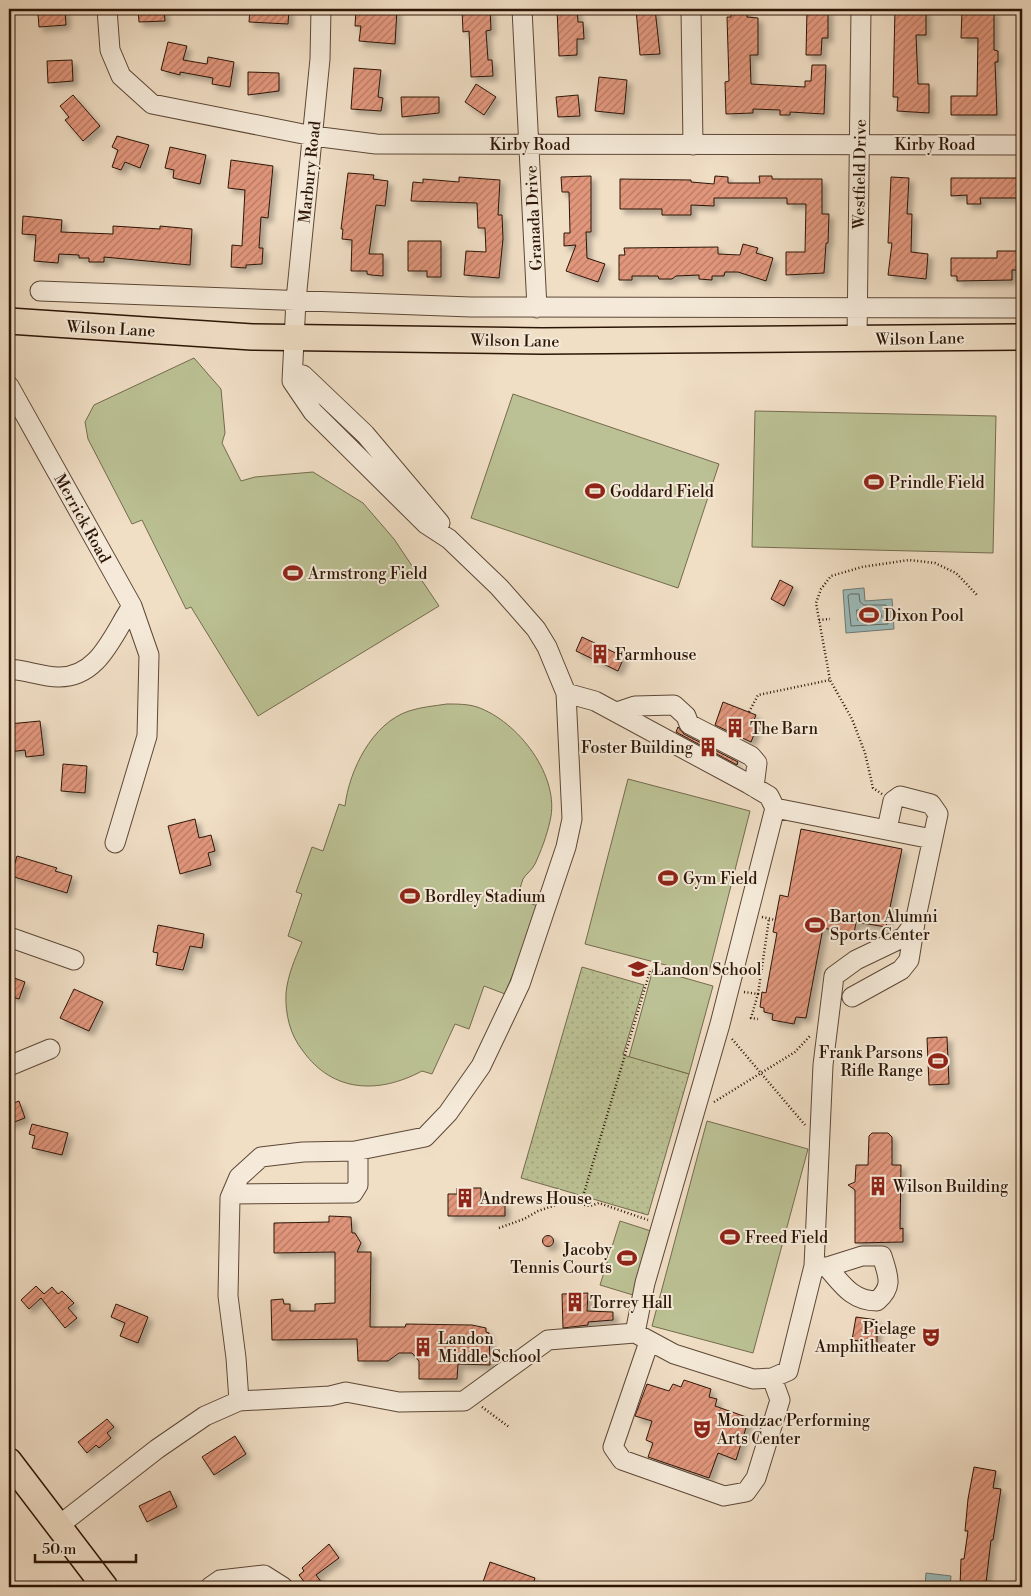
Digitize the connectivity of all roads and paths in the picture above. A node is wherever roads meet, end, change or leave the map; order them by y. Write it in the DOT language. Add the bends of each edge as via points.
graph roads {
  1 [pos="107,9"];
  2 [pos="321,9"];
  3 [pos="522,9"];
  4 [pos="691,9"];
  5 [pos="861,9"];
  6 [pos="313,136"];
  7 [pos="529,144"];
  8 [pos="859,144"];
  9 [pos="1022,144"];
  10 [pos="693,145"];
  11 [pos="40,291"];
  12 [pos="296,300"];
  13 [pos="857,306"];
  14 [pos="537,308"];
  15 [pos="1022,308"];
  16 [pos="9,321"];
  17 [pos="294,336"];
  18 [pos="1022,337"];
  19 [pos="857,339"];
  20 [pos="294,373"];
  21 [pos="9,386"];
  22 [pos="347,416"];
  23 [pos="333,432"];
  24 [pos="365,434"];
  25 [pos="352,448"];
  26 [pos="449,539"];
  27 [pos="976,595"];
  28 [pos="132,606"];
  29 [pos="830,619"];
  30 [pos="820,620"];
  31 [pos="9,669"];
  32 [pos="830,680"];
  33 [pos="566,693"];
  34 [pos="617,712"];
  35 [pos="749,712"];
  36 [pos="754,787"];
  37 [pos="893,801"];
  38 [pos="772,817"];
  39 [pos="887,829"];
  40 [pos="932,839"];
  41 [pos="115,843"];
  42 [pos="756,916"];
  43 [pos="769,919"];
  44 [pos="775,920"];
  45 [pos="915,922"];
  46 [pos="9,937"];
  47 [pos="74,960"];
  48 [pos="650,971"];
  49 [pos="741,991"];
  50 [pos="758,994"];
  51 [pos="852,997"];
  52 [pos="758,1019"];
  53 [pos="720,1024"];
  54 [pos="812,1030"];
  55 [pos="50,1049"];
  56 [pos="9,1066"];
  57 [pos="761,1073"];
  58 [pos="694,1114"];
  59 [pos="820,1143"];
  60 [pos="358,1151"];
  61 [pos="232,1194"];
  62 [pos="581,1203"];
  63 [pos="655,1222"];
  64 [pos="499,1228"];
  65 [pos="820,1266"];
  66 [pos="642,1338"];
  67 [pos="772,1378"];
  68 [pos="239,1401"];
  69 [pos="474,1402"];
  70 [pos="509,1427"];
  71 [pos="9,1461"];
  72 [pos="57,1527"];
  73 [pos="104,1587"];
  74 [pos="210,1587"];
  75 [pos="283,1587"];
  1 -- 6 [label="street, Kirby Road" via="110,50 121,76 152,104"];
  2 -- 6 [label="street, Marbury Road"];
  3 -- 7 [label="street, Granada Drive"];
  4 -- 10 [label="street"];
  5 -- 8 [label="street, Westfield Drive"];
  6 -- 7 [label="street, Kirby Road" via="376,144"];
  6 -- 12 [label="street, Marbury Road"];
  7 -- 10 [label="street, Kirby Road"];
  7 -- 14 [label="street, Granada Drive"];
  8 -- 9 [label="street, Kirby Road"];
  8 -- 10 [label="street, Kirby Road"];
  8 -- 13 [label="street, Westfield Drive"];
  11 -- 12 [label="street, Wilson Lane"];
  12 -- 14 [label="street, Wilson Lane"];
  12 -- 17 [label="street, Marbury Road"];
  13 -- 14 [label="street, Wilson Lane"];
  13 -- 15 [label="street, Wilson Lane"];
  13 -- 19 [label="street, Westfield Drive"];
  16 -- 17 [label="main road, Wilson Lane" via="252,337"];
  17 -- 19 [label="main road, Wilson Lane" via="542,341"];
  17 -- 20 [label="street, Marbury Road"];
  18 -- 19 [label="main road, Wilson Lane"];
  20 -- 22 [label="street" via="303,375"];
  20 -- 23 [label="street, Marbury Road" via="292,381 303,399"];
  21 -- 28 [label="street, Merrick Road"];
  22 -- 23 [label="street"];
  22 -- 24 [label="street"];
  23 -- 25 [label="street, Marbury Road"];
  24 -- 25 [label="street"];
  24 -- 26 [label="street" via="435,516"];
  25 -- 26 [label="street, Marbury Road" via="426,524"];
  26 -- 33 [label="street" via="499,587 536,629"];
  27 -- 30 [label="path" via="956,573 935,563 910,560 862,567 831,576 816,603"];
  28 -- 31 [label="street" via="107,648 92,666 82,672 58,678"];
  28 -- 41 [label="street, Merrick Road" via="149,655 147,736"];
  29 -- 30 [label="path"];
  30 -- 32 [label="path"];
  32 -- 35 [label="path" via="758,695"];
  32 -- 37 [label="path" via="852,719 865,753 873,788"];
  33 -- 34 [label="street" via="595,701"];
  33 -- 60 [label="street" via="572,819 566,848 520,984 481,1066 448,1113 425,1137"];
  34 -- 36 [label="street"];
  34 -- 36 [label="street" via="635,706 674,705 686,716 689,724 751,756 757,763"];
  36 -- 38 [label="street" via="769,796"];
  37 -- 39 [label="street"];
  37 -- 40 [label="street" via="900,796 931,804 938,814"];
  38 -- 39 [label="street"];
  38 -- 53 [label="street"];
  39 -- 40 [label="street"];
  40 -- 45 [label="street"];
  42 -- 43 [label="path"];
  43 -- 44 [label="path"];
  43 -- 50 [label="path"];
  45 -- 51 [label="street" via="909,960 901,970"];
  45 -- 59 [label="street" via="904,937 856,960 834,976 823,1065"];
  46 -- 47 [label="street"];
  48 -- 62 [label="path"];
  49 -- 50 [label="path"];
  50 -- 52 [label="path" via="751,1018"];
  53 -- 57 [label="path"];
  53 -- 58 [label="street"];
  54 -- 57 [label="path" via="795,1052"];
  55 -- 56 [label="street"];
  57 -- 58 [label="path"];
  57 -- 59 [label="path"];
  58 -- 66 [label="street" via="645,1283"];
  59 -- 65 [label="street"];
  60 -- 61 [label="street" via="261,1157 239,1177"];
  60 -- 61 [label="street" via="358,1185 353,1193"];
  61 -- 68 [label="street" via="228,1296"];
  62 -- 63 [label="path" via="599,1204"];
  62 -- 64 [label="path" via="568,1201 554,1205"];
  65 -- 65 [label="street" via="862,1256 882,1256 889,1278 886,1293 877,1301 864,1301"];
  65 -- 67 [label="street" via="788,1371"];
  66 -- 67 [label="street" via="674,1354 753,1379"];
  66 -- 67 [label="street" via="614,1447 622,1460 724,1496 746,1492 756,1478 780,1400"];
  66 -- 68 [label="street" via="548,1340 464,1401 399,1402 346,1392 330,1396"];
  68 -- 72 [label="street" via="189,1427"];
  69 -- 70 [label="path"];
  71 -- 72 [label="main road"];
  72 -- 73 [label="main road"];
  74 -- 75 [label="street" via="220,1580 264,1575"];
}
